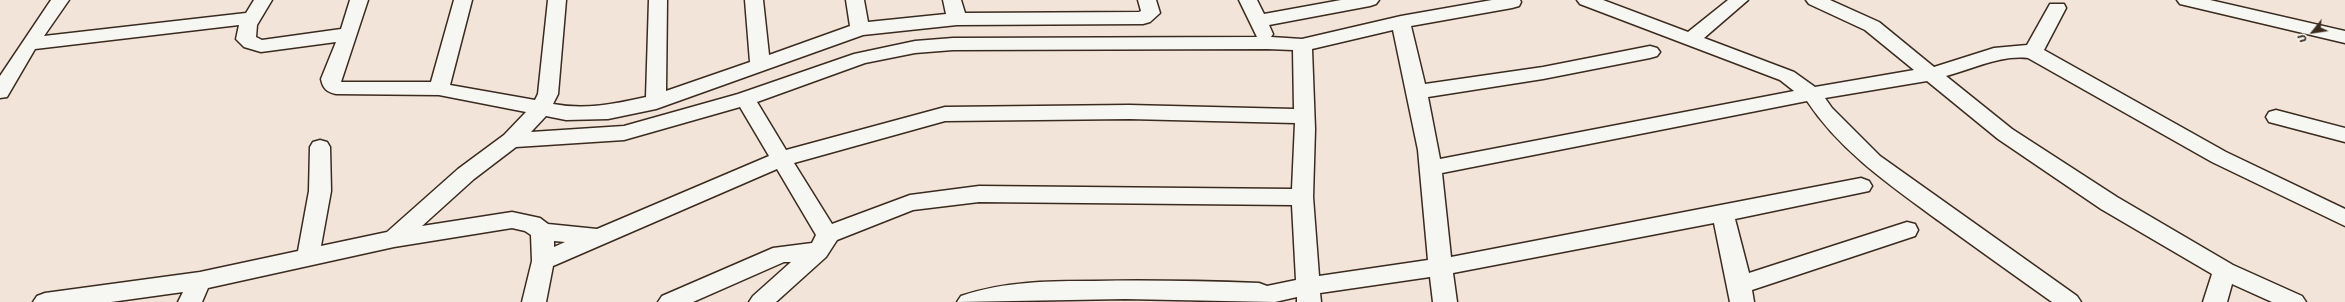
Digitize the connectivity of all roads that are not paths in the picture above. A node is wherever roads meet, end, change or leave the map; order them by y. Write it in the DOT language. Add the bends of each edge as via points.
graph roads {
  1 [pos="60,0"];
  2 [pos="263,0"];
  3 [pos="360,0"];
  4 [pos="463,0"];
  5 [pos="557,0"];
  6 [pos="658,0"];
  7 [pos="754,0"];
  8 [pos="855,0"];
  9 [pos="952,0"];
  10 [pos="1147,0"];
  11 [pos="1248,0"];
  12 [pos="1370,0"];
  13 [pos="1586,0"];
  14 [pos="1739,0"];
  15 [pos="1815,0"];
  16 [pos="2186,0"];
  17 [pos="1347,1"];
  18 [pos="1512,2"];
  19 [pos="2057,8"];
  20 [pos="1052,9"];
  21 [pos="252,18"];
  22 [pos="957,18"];
  23 [pos="1401,22"];
  24 [pos="860,29"];
  25 [pos="1263,32"];
  26 [pos="349,34"];
  27 [pos="2345,37"];
  28 [pos="1690,40"];
  29 [pos="28,44"];
  30 [pos="1302,45"];
  31 [pos="1650,52"];
  32 [pos="2033,52"];
  33 [pos="760,66"];
  34 [pos="1931,74"];
  35 [pos="439,89"];
  36 [pos="0,92"];
  37 [pos="1417,92"];
  38 [pos="1810,94"];
  39 [pos="745,99"];
  40 [pos="656,102"];
  41 [pos="538,113"];
  42 [pos="1304,116"];
  43 [pos="2276,117"];
  44 [pos="2345,135"];
  45 [pos="515,136"];
  46 [pos="320,147"];
  47 [pos="781,159"];
  48 [pos="1431,168"];
  49 [pos="1861,186"];
  50 [pos="1302,197"];
  51 [pos="1723,214"];
  52 [pos="2345,218"];
  53 [pos="1907,230"];
  54 [pos="542,232"];
  55 [pos="598,237"];
  56 [pos="394,239"];
  57 [pos="822,243"];
  58 [pos="308,257"];
  59 [pos="543,261"];
  60 [pos="1439,267"];
  61 [pos="2226,270"];
  62 [pos="200,281"];
  63 [pos="1273,292"];
  64 [pos="1741,293"];
  65 [pos="1308,294"];
  66 [pos="45,302"];
  67 [pos="190,302"];
  68 [pos="534,302"];
  69 [pos="670,302"];
  70 [pos="761,302"];
  71 [pos="969,302"];
  72 [pos="1241,302"];
  73 [pos="1445,302"];
  74 [pos="2069,302"];
  75 [pos="2215,302"];
  76 [pos="2294,302"];
  1 -- 29 [label="street"];
  2 -- 21 [label="street"];
  3 -- 26 [label="street"];
  4 -- 35 [label="street"];
  5 -- 41 [label="street" via="548,94"];
  6 -- 40 [label="street"];
  7 -- 33 [label="street"];
  8 -- 24 [label="street"];
  9 -- 22 [label="street"];
  10 -- 20 [label="street" via="1152,13 1143,18"];
  11 -- 25 [label="street"];
  12 -- 17 [label="street"];
  13 -- 28 [label="street"];
  14 -- 28 [label="street"];
  15 -- 34 [label="street" via="1872,26"];
  16 -- 27 [label="street"];
  17 -- 25 [label="street"];
  18 -- 23 [label="street"];
  19 -- 32 [label="street"];
  20 -- 22 [label="street"];
  21 -- 26 [label="street" via="246,39 261,46"];
  21 -- 29 [label="street"];
  22 -- 24 [label="street"];
  23 -- 30 [label="street"];
  23 -- 37 [label="street"];
  24 -- 33 [label="street"];
  25 -- 30 [label="street"];
  25 -- 39 [label="street" via="915,47 861,58"];
  26 -- 35 [label="street" via="331,79 332,85 336,88"];
  28 -- 38 [label="street" via="1787,76"];
  29 -- 36 [label="street"];
  30 -- 42 [label="street"];
  31 -- 37 [label="street"];
  32 -- 34 [label="street" via="2008,51"];
  32 -- 52 [label="street" via="2219,157"];
  33 -- 40 [label="street"];
  34 -- 38 [label="street"];
  34 -- 61 [label="street" via="2005,134 2109,203"];
  35 -- 41 [label="street"];
  37 -- 48 [label="street"];
  38 -- 48 [label="street"];
  38 -- 74 [label="street" via="1825,113 1873,161"];
  39 -- 45 [label="street" via="624,133"];
  39 -- 47 [label="street"];
  40 -- 41 [label="street" via="608,112"];
  41 -- 45 [label="street"];
  42 -- 47 [label="street" via="1129,112 959,113 901,124"];
  42 -- 50 [label="street"];
  43 -- 44 [label="street"];
  45 -- 56 [label="street" via="466,174"];
  46 -- 58 [label="street" via="320,191"];
  47 -- 55 [label="street"];
  47 -- 57 [label="street"];
  48 -- 60 [label="street"];
  49 -- 51 [label="street"];
  50 -- 57 [label="street" via="979,194 910,203"];
  50 -- 65 [label="street"];
  51 -- 60 [label="street"];
  51 -- 64 [label="street"];
  53 -- 64 [label="street"];
  54 -- 55 [label="street"];
  54 -- 56 [label="street" via="532,224 512,220"];
  54 -- 59 [label="street"];
  55 -- 59 [label="street"];
  56 -- 58 [label="street"];
  57 -- 69 [label="street" via="781,254"];
  57 -- 70 [label="street"];
  58 -- 62 [label="street"];
  59 -- 68 [label="street"];
  60 -- 65 [label="street"];
  60 -- 73 [label="street"];
  61 -- 75 [label="street"];
  61 -- 76 [label="street"];
  62 -- 66 [label="street"];
  62 -- 67 [label="street"];
  63 -- 65 [label="street"];
  63 -- 71 [label="street" via="1150,289 1029,291 986,295"];
  63 -- 72 [label="street"];
}
